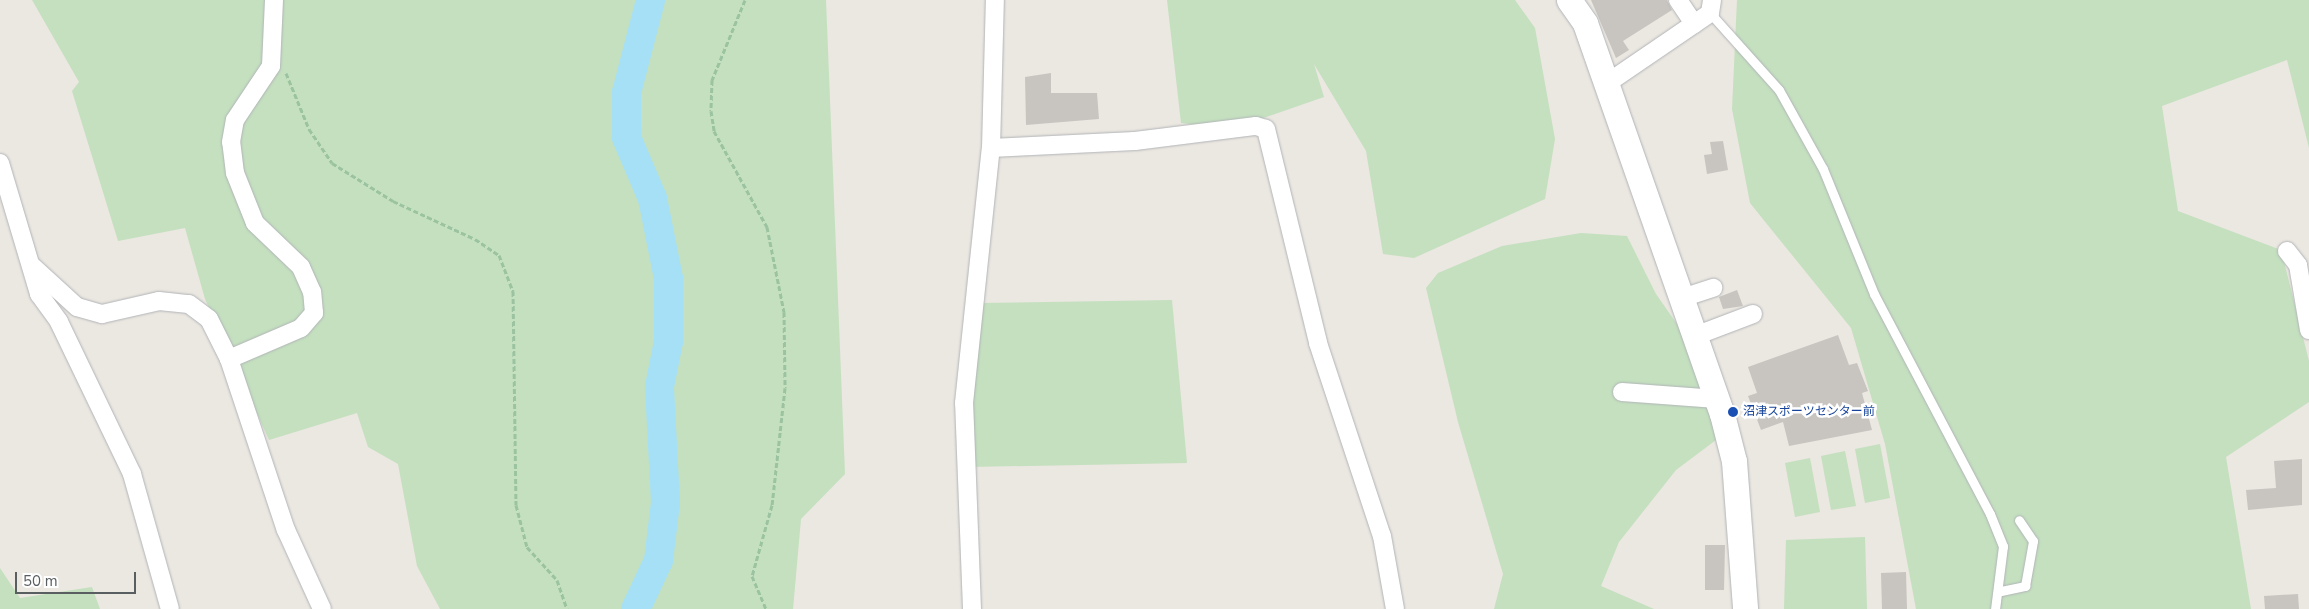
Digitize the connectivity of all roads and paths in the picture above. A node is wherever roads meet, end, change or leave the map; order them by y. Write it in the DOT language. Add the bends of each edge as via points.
graph roads {
  1 [pos="274,0"];
  2 [pos="744,0"];
  3 [pos="995,0"];
  4 [pos="1569,0"];
  5 [pos="1678,0"];
  6 [pos="1711,6"];
  7 [pos="1694,24"];
  8 [pos="271,66"];
  9 [pos="1606,84"];
  10 [pos="991,148"];
  11 [pos="0,163"];
  12 [pos="2287,251"];
  13 [pos="32,266"];
  14 [pos="1713,288"];
  15 [pos="1682,298"];
  16 [pos="1753,314"];
  17 [pos="2309,330"];
  18 [pos="1695,336"];
  19 [pos="229,359"];
  20 [pos="1622,392"];
  21 [pos="1717,399"];
  22 [pos="2019,520"];
  23 [pos="2001,591"];
  24 [pos="170,609"];
  25 [pos="322,609"];
  26 [pos="566,609"];
  27 [pos="766,609"];
  28 [pos="972,609"];
  29 [pos="1395,609"];
  30 [pos="1745,609"];
  31 [pos="1995,609"];
  1 -- 8 [label="street"];
  2 -- 27 [label="path" via="712,80 711,111 714,131 767,227 784,312 786,388 772,505 752,576"];
  3 -- 10 [label="street"];
  4 -- 9 [label="street" via="1585,23"];
  5 -- 7 [label="street"];
  6 -- 7 [label="street"];
  6 -- 23 [label="lane" via="1779,90 1823,170 1874,294 1990,514 2003,546"];
  7 -- 9 [label="street"];
  8 -- 19 [label="street" via="235,120 230,142 235,173 254,223 301,267 312,292 314,313 301,328"];
  8 -- 26 [label="path" via="284,69 309,130 332,163 393,201 475,239 499,255 513,291 516,505 527,547 557,580"];
  9 -- 15 [label="street"];
  10 -- 28 [label="street" via="964,403"];
  10 -- 29 [label="street" via="1135,141 1256,126 1266,129 1318,342 1382,536"];
  11 -- 13 [label="street"];
  12 -- 17 [label="street" via="2298,265"];
  13 -- 19 [label="street" via="77,306 102,314 159,301 189,304 208,319"];
  13 -- 24 [label="street" via="39,294 59,322 132,474"];
  14 -- 15 [label="street"];
  15 -- 18 [label="street"];
  16 -- 18 [label="street"];
  18 -- 21 [label="street"];
  19 -- 25 [label="street" via="286,530"];
  20 -- 21 [label="street"];
  21 -- 30 [label="street" via="1734,461"];
  22 -- 23 [label="lane" via="2033,541 2025,586"];
  23 -- 31 [label="lane"];
}
